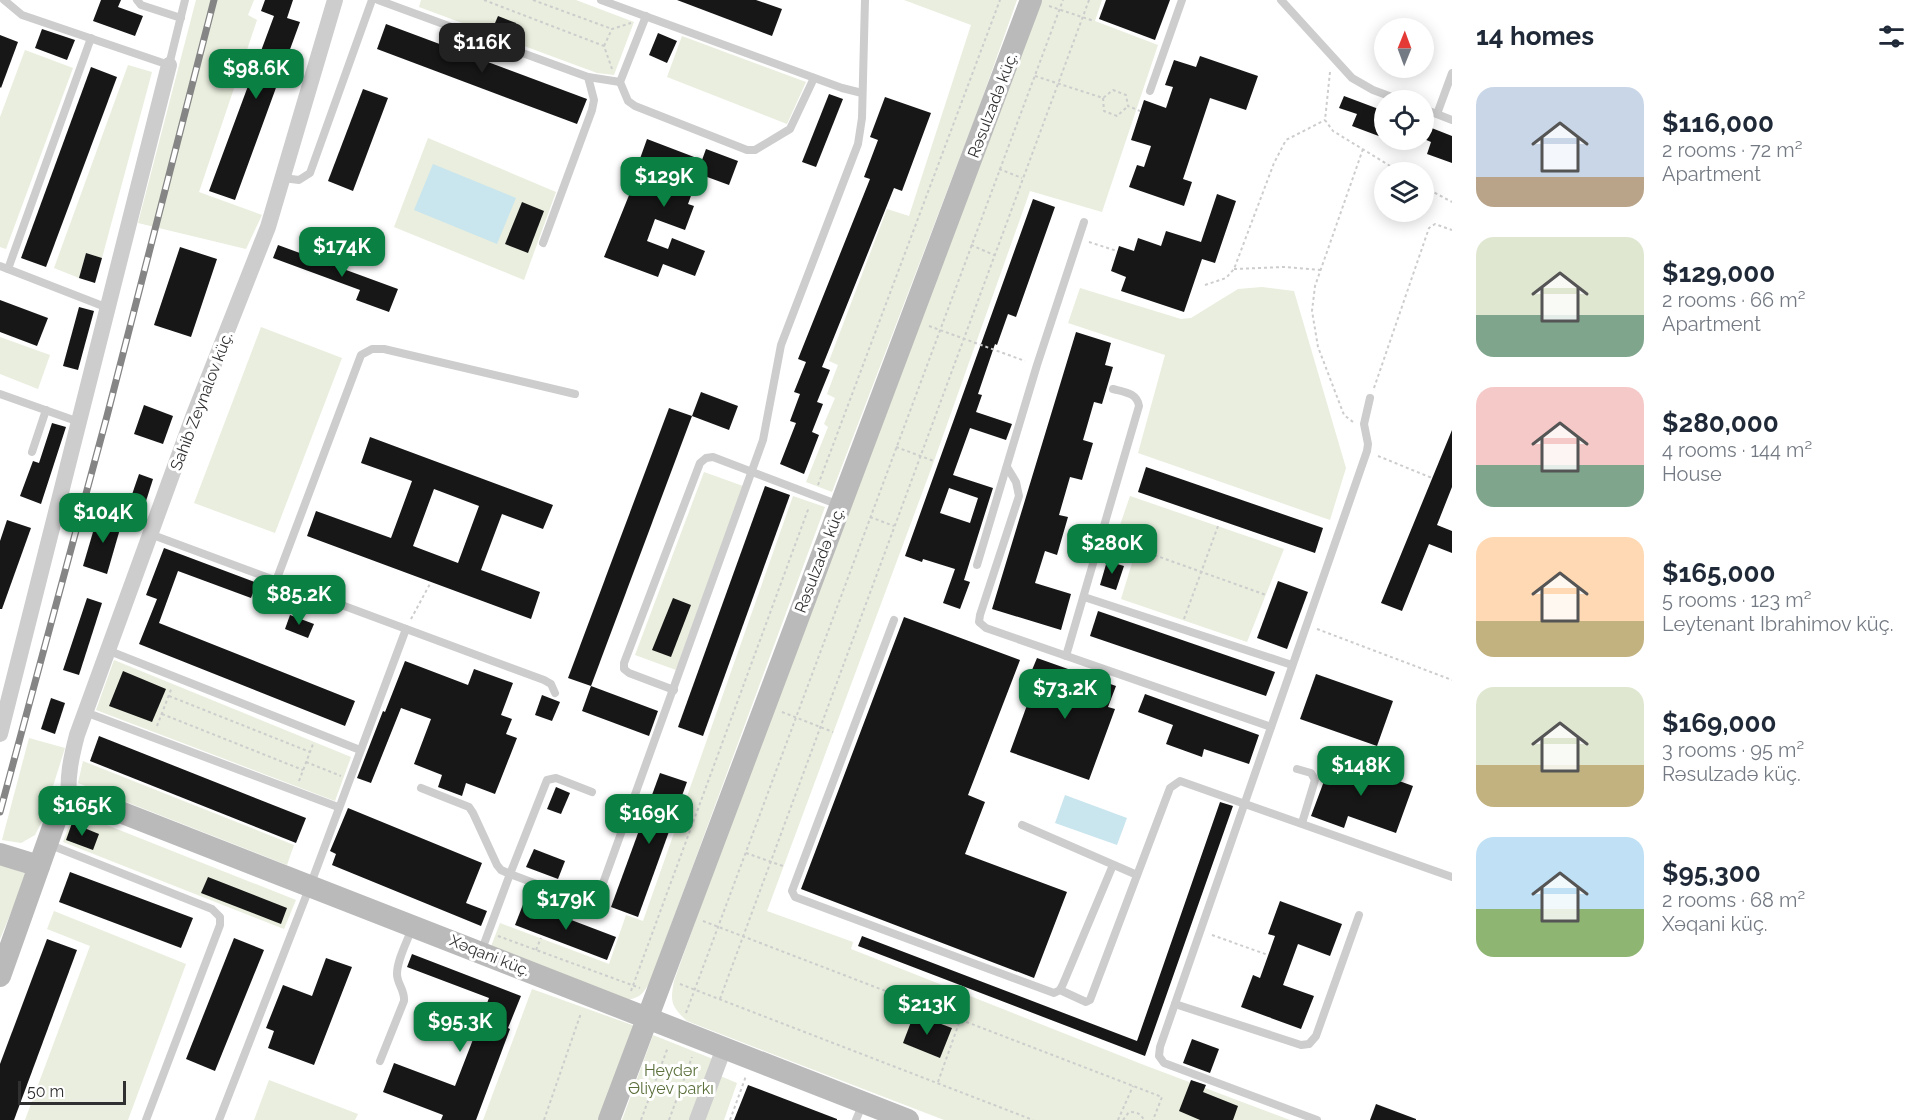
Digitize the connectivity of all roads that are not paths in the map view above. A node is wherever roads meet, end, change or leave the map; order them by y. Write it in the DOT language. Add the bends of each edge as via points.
graph roads {
  1 [pos="4,0"];
  2 [pos="137,0"];
  3 [pos="185,0"];
  4 [pos="335,0"];
  5 [pos="372,0"];
  6 [pos="378,0"];
  7 [pos="602,0"];
  8 [pos="865,0"];
  9 [pos="1182,0"];
  10 [pos="1281,0"];
  11 [pos="1040,3"];
  12 [pos="646,16"];
  13 [pos="181,18"];
  14 [pos="91,38"];
  15 [pos="169,65"];
  16 [pos="1452,73"];
  17 [pos="588,77"];
  18 [pos="814,78"];
  19 [pos="617,79"];
  20 [pos="1374,90"];
  21 [pos="1150,91"];
  22 [pos="862,93"];
  23 [pos="1434,113"];
  24 [pos="1437,114"];
  25 [pos="1452,120"];
  26 [pos="283,178"];
  27 [pos="1084,222"];
  28 [pos="543,243"];
  29 [pos="4,268"];
  30 [pos="108,308"];
  31 [pos="1113,389"];
  32 [pos="0,394"];
  33 [pos="575,394"];
  34 [pos="1370,398"];
  35 [pos="46,410"];
  36 [pos="79,422"];
  37 [pos="32,452"];
  38 [pos="1007,467"];
  39 [pos="752,472"];
  40 [pos="839,505"];
  41 [pos="150,534"];
  42 [pos="978,565"];
  43 [pos="276,580"];
  44 [pos="1084,597"];
  45 [pos="894,620"];
  46 [pos="406,629"];
  47 [pos="107,650"];
  48 [pos="1066,656"];
  49 [pos="1293,665"];
  50 [pos="674,690"];
  51 [pos="555,693"];
  52 [pos="85,712"];
  53 [pos="1271,727"];
  54 [pos="0,734"];
  55 [pos="360,750"];
  56 [pos="1298,769"];
  57 [pos="421,788"];
  58 [pos="591,792"];
  59 [pos="69,800"];
  60 [pos="1245,803"];
  61 [pos="338,807"];
  62 [pos="1302,823"];
  63 [pos="1022,825"];
  64 [pos="47,843"];
  65 [pos="0,854"];
  66 [pos="1113,865"];
  67 [pos="39,866"];
  68 [pos="510,874"];
  69 [pos="1137,875"];
  70 [pos="1452,877"];
  71 [pos="310,886"];
  72 [pos="1359,915"];
  73 [pos="413,925"];
  74 [pos="481,952"];
  75 [pos="0,976"];
  76 [pos="1060,990"];
  77 [pos="1175,1004"];
  78 [pos="647,1018"];
  79 [pos="724,1048"];
  80 [pos="380,1061"];
  81 [pos="860,1111"];
  82 [pos="146,1120"];
  83 [pos="219,1120"];
  84 [pos="609,1120"];
  85 [pos="697,1120"];
  86 [pos="908,1120"];
  87 [pos="1317,1120"];
  1 -- 14 [label="lane" via="22,15"];
  2 -- 13 [label="lane"];
  3 -- 13 [label="lane"];
  4 -- 26 [label="street, Sahib Zeynalov küç."];
  5 -- 26 [label="lane" via="310,173 298,180"];
  6 -- 17 [label="lane"];
  7 -- 12 [label="lane"];
  8 -- 22 [label="lane"];
  9 -- 21 [label="lane"];
  10 -- 20 [label="lane" via="1352,78"];
  11 -- 40 [label="main road, Rəsulzadə küç."];
  12 -- 18 [label="lane"];
  12 -- 19 [label="lane"];
  13 -- 15 [label="lane"];
  14 -- 15 [label="lane"];
  14 -- 29 [label="lane"];
  15 -- 30 [label="street"];
  16 -- 24 [label="lane"];
  17 -- 19 [label="lane"];
  17 -- 28 [label="lane" via="594,100 592,110"];
  18 -- 19 [label="lane" via="790,129 755,150 635,106"];
  18 -- 22 [label="lane"];
  22 -- 39 [label="lane" via="858,144 781,345 766,427"];
  23 -- 24 [label="lane"];
  24 -- 25 [label="lane"];
  26 -- 41 [label="street, Sahib Zeynalov küç." via="256,260"];
  27 -- 38 [label="lane"];
  29 -- 30 [label="lane"];
  30 -- 36 [label="street"];
  31 -- 44 [label="lane" via="1135,395 1139,406"];
  32 -- 35 [label="lane"];
  33 -- 43 [label="lane" via="384,349 372,349 361,355"];
  34 -- 49 [label="lane" via="1364,424 1367,451"];
  35 -- 36 [label="lane"];
  35 -- 37 [label="lane"];
  36 -- 54 [label="street" via="10,682"];
  38 -- 42 [label="lane"];
  38 -- 48 [label="lane" via="1019,495 980,622 986,628"];
  39 -- 40 [label="lane"];
  39 -- 50 [label="lane"];
  39 -- 50 [label="lane" via="713,457 700,463 624,663 628,673"];
  40 -- 78 [label="main road, Rəsulzadə küç."];
  41 -- 43 [label="lane"];
  41 -- 47 [label="street, Sahib Zeynalov küç."];
  43 -- 46 [label="lane"];
  44 -- 48 [label="lane"];
  44 -- 49 [label="lane"];
  45 -- 76 [label="lane" via="792,891 795,897 1054,993"];
  46 -- 51 [label="lane" via="544,680"];
  46 -- 55 [label="lane"];
  47 -- 52 [label="street, Sahib Zeynalov küç."];
  47 -- 55 [label="lane"];
  48 -- 53 [label="lane"];
  49 -- 53 [label="lane"];
  50 -- 68 [label="lane" via="594,902 587,903"];
  52 -- 59 [label="street, Sahib Zeynalov küç." via="70,763"];
  52 -- 61 [label="lane"];
  53 -- 60 [label="lane"];
  55 -- 61 [label="lane"];
  56 -- 62 [label="lane" via="1311,773 1315,780"];
  57 -- 68 [label="lane" via="469,807 497,866"];
  58 -- 68 [label="lane" via="556,778 547,780"];
  59 -- 64 [label="main road" via="58,813"];
  59 -- 71 [label="main road, Xəqani küç." via="92,801"];
  60 -- 62 [label="lane"];
  60 -- 69 [label="lane" via="1180,781 1170,788"];
  60 -- 77 [label="lane"];
  61 -- 71 [label="lane"];
  62 -- 70 [label="lane"];
  63 -- 66 [label="lane"];
  64 -- 67 [label="main road"];
  64 -- 82 [label="lane" via="212,909 220,917"];
  65 -- 67 [label="main road"];
  66 -- 69 [label="lane"];
  66 -- 76 [label="lane"];
  67 -- 75 [label="main road"];
  68 -- 74 [label="lane"];
  69 -- 76 [label="lane" via="1090,1000 1086,1002"];
  71 -- 73 [label="main road, Xəqani küç."];
  71 -- 83 [label="lane"];
  72 -- 77 [label="lane" via="1316,1036 1309,1044 1301,1045"];
  73 -- 74 [label="main road, Xəqani küç."];
  73 -- 80 [label="lane" via="397,971 405,992 404,1001"];
  74 -- 78 [label="main road, Xəqani küç."];
  77 -- 87 [label="lane" via="1160,1047 1159,1056 1164,1063"];
  78 -- 79 [label="main road, Xəqani küç."];
  78 -- 84 [label="main road, Rəsulzadə küç."];
  79 -- 81 [label="main road, Xəqani küç."];
  79 -- 85 [label="street"];
  81 -- 86 [label="main road, Xəqani küç."];
}
